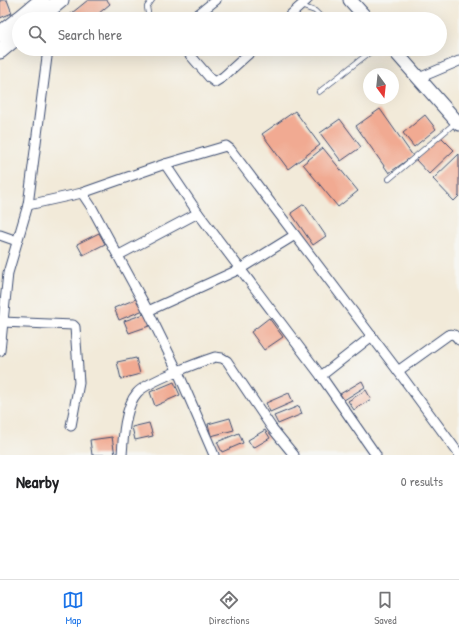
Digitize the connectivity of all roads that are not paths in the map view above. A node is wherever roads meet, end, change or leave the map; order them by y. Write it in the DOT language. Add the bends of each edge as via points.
graph roads {
  1 [pos="152,0"];
  2 [pos="216,0"];
  3 [pos="353,1"];
  4 [pos="301,2"];
  5 [pos="52,5"];
  6 [pos="36,12"];
  7 [pos="148,12"];
  8 [pos="201,12"];
  9 [pos="292,12"];
  10 [pos="316,12"];
  11 [pos="362,12"];
  12 [pos="12,25"];
  13 [pos="0,34"];
  14 [pos="12,41"];
  15 [pos="0,51"];
  16 [pos="47,56"];
  17 [pos="191,56"];
  18 [pos="246,56"];
  19 [pos="365,56"];
  20 [pos="399,56"];
  21 [pos="459,61"];
  22 [pos="418,78"];
  23 [pos="319,92"];
  24 [pos="458,123"];
  25 [pos="165,164"];
  26 [pos="389,179"];
  27 [pos="82,193"];
  28 [pos="28,205"];
  29 [pos="198,213"];
  30 [pos="0,235"];
  31 [pos="295,235"];
  32 [pos="17,241"];
  33 [pos="119,255"];
  34 [pos="240,269"];
  35 [pos="148,311"];
  36 [pos="2,320"];
  37 [pos="372,336"];
  38 [pos="459,340"];
  39 [pos="0,352"];
  40 [pos="398,371"];
  41 [pos="178,372"];
  42 [pos="321,376"];
  43 [pos="71,426"];
  44 [pos="459,454"];
  45 [pos="122,455"];
  46 [pos="212,455"];
  47 [pos="294,455"];
  48 [pos="376,455"];
  1 -- 7 [label="lane" via="147,8"];
  2 -- 8 [label="street"];
  3 -- 11 [label="main road"];
  4 -- 9 [label="street"];
  4 -- 10 [label="lane"];
  5 -- 6 [label="main road"];
  12 -- 13 [label="main road"];
  14 -- 15 [label="main road"];
  16 -- 28 [label="street"];
  17 -- 18 [label="street" via="215,82"];
  19 -- 23 [label="lane"];
  20 -- 22 [label="main road"];
  21 -- 22 [label="street"];
  22 -- 24 [label="main road"];
  24 -- 26 [label="lane"];
  25 -- 27 [label="street"];
  25 -- 29 [label="street"];
  25 -- 31 [label="street" via="226,146"];
  27 -- 28 [label="street"];
  27 -- 33 [label="street"];
  28 -- 32 [label="street"];
  29 -- 33 [label="street"];
  29 -- 34 [label="street"];
  30 -- 32 [label="street"];
  31 -- 34 [label="street"];
  31 -- 37 [label="street"];
  32 -- 36 [label="street" via="8,273"];
  33 -- 35 [label="street"];
  34 -- 35 [label="street"];
  34 -- 42 [label="street"];
  35 -- 41 [label="street"];
  36 -- 39 [label="street"];
  36 -- 43 [label="street" via="75,327 79,383"];
  37 -- 40 [label="street"];
  37 -- 42 [label="street"];
  38 -- 40 [label="street" via="452,334 448,335"];
  40 -- 44 [label="street"];
  41 -- 45 [label="street" via="137,392 128,412"];
  41 -- 46 [label="street"];
  41 -- 47 [label="street" via="215,357 227,361 272,428"];
  42 -- 48 [label="street"];
}
